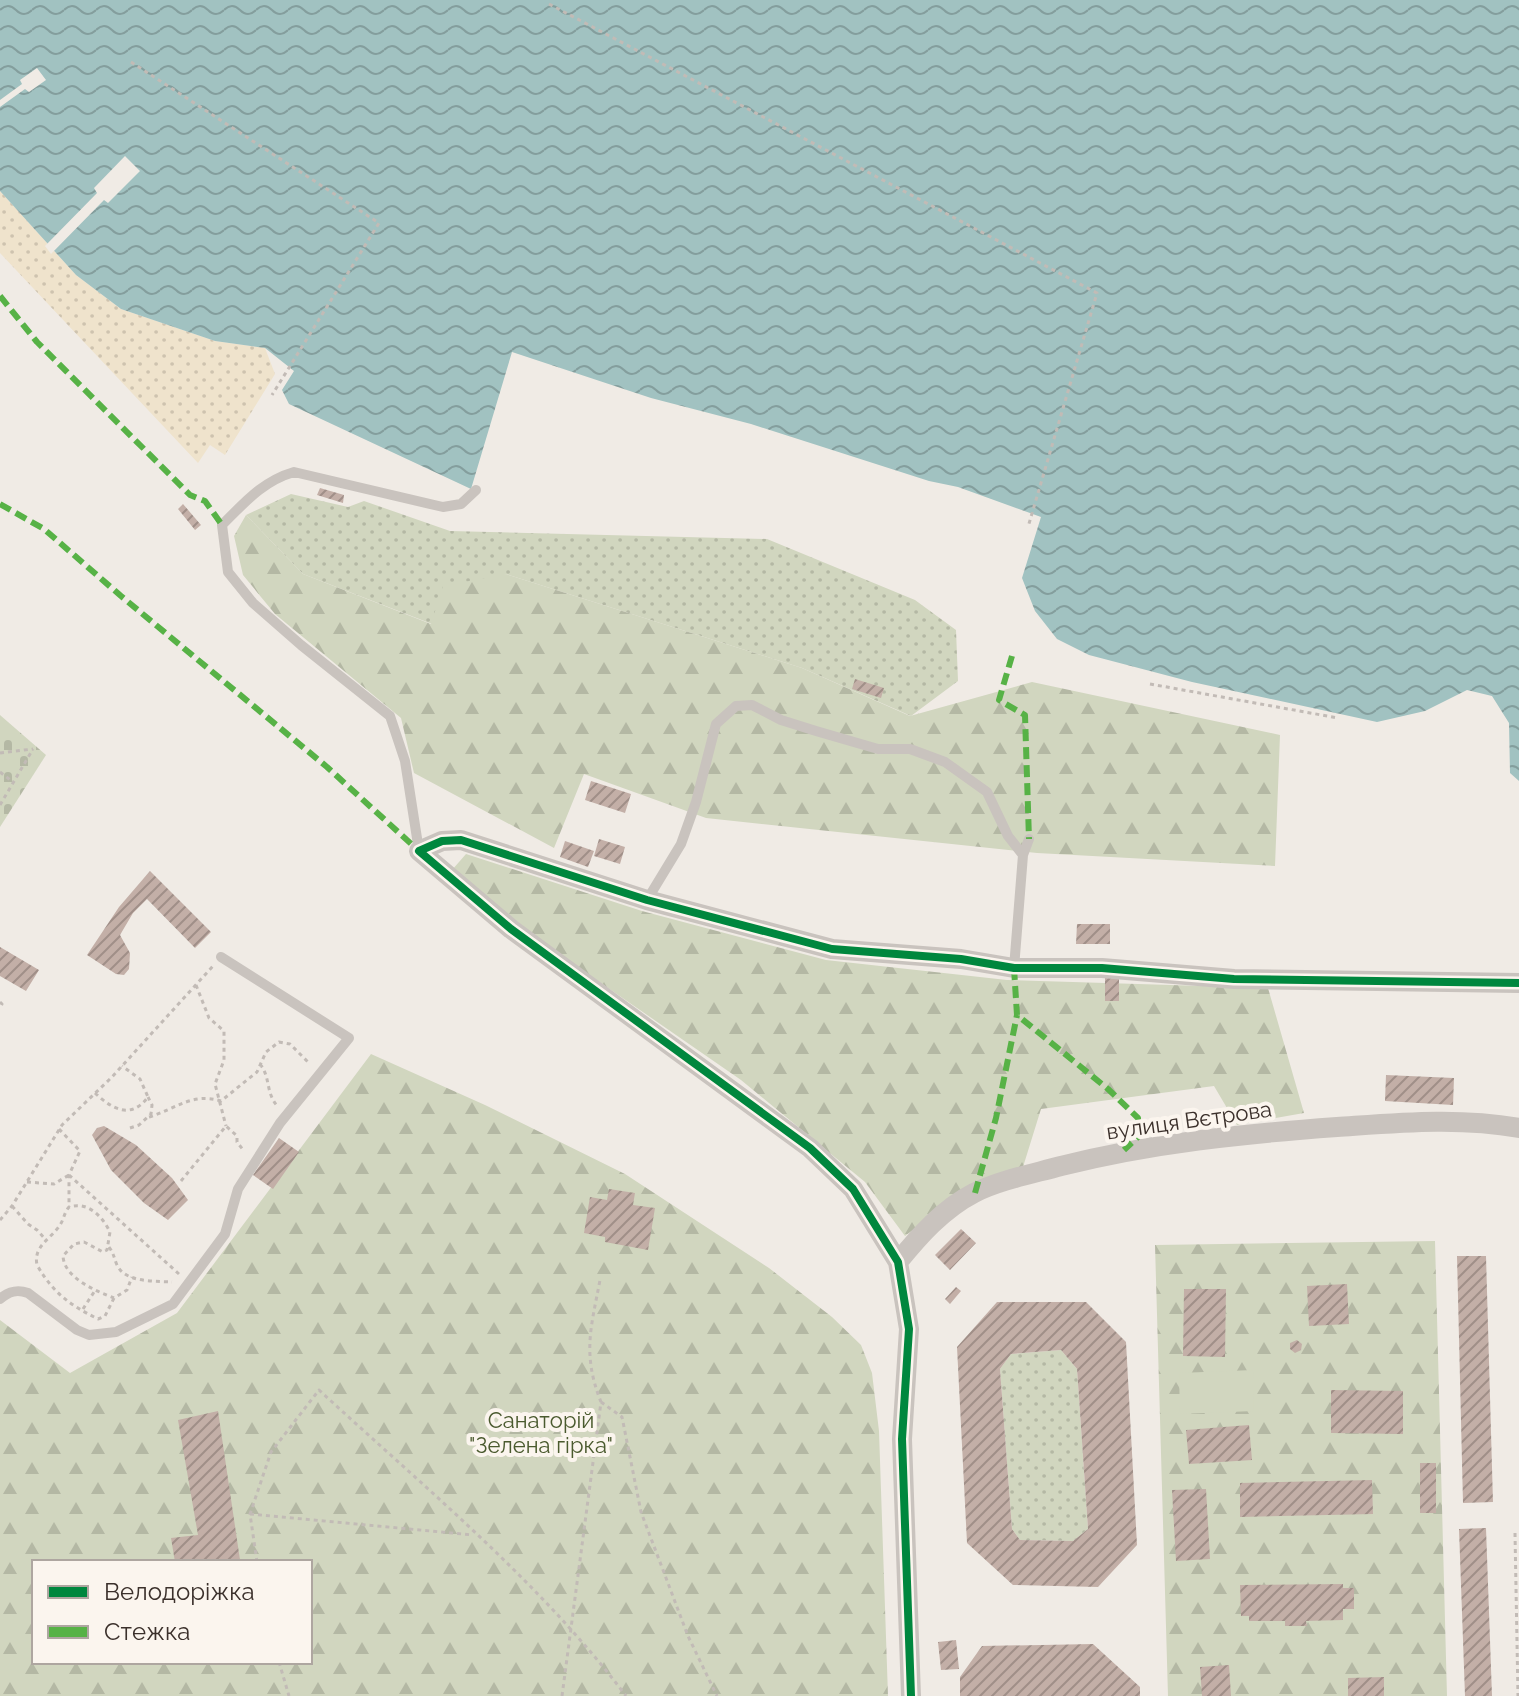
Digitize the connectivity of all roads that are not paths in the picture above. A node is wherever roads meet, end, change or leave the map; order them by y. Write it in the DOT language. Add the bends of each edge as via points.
graph roads {
  1 [pos="476,490"];
  2 [pos="1029,839"];
  3 [pos="419,851"];
  4 [pos="1023,855"];
  5 [pos="647,900"];
  6 [pos="221,957"];
  7 [pos="1014,968"];
  8 [pos="1519,983"];
  9 [pos="1519,1128"];
  10 [pos="898,1262"];
  11 [pos="0,1299"];
  12 [pos="911,1696"];
  1 -- 3 [label="lane" via="461,504 443,507 294,472 258,489 222,525 228,572 253,603 390,716 405,761"];
  2 -- 4 [label="lane"];
  3 -- 5 [label="street" via="461,840"];
  3 -- 10 [label="street" via="511,929 810,1148 853,1189"];
  4 -- 5 [label="lane" via="987,792 945,762 910,749 878,749 816,731 752,705 736,706 716,724 681,844"];
  4 -- 7 [label="lane"];
  5 -- 7 [label="street" via="832,949"];
  6 -- 11 [label="lane" via="349,1038 287,1115 238,1189 225,1234 173,1304 116,1332 89,1335 77,1330 28,1293 14,1291"];
  7 -- 8 [label="street" via="1102,968 1234,979"];
  9 -- 10 [label="street, вулиця Вєтрова" via="1419,1122 1250,1134 1124,1150 975,1193 917,1237"];
  10 -- 12 [label="street" via="909,1329 902,1439"];
}
